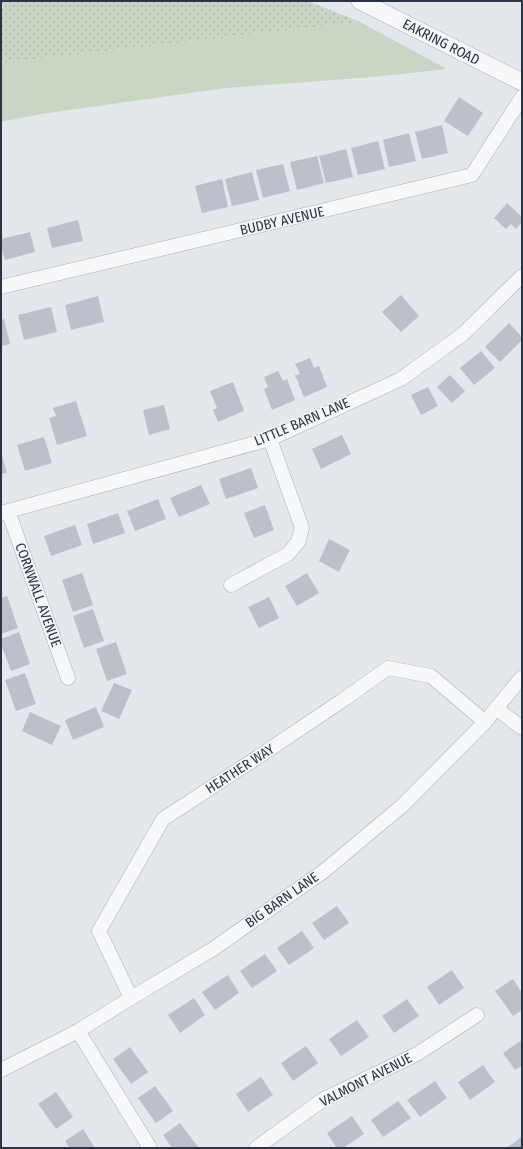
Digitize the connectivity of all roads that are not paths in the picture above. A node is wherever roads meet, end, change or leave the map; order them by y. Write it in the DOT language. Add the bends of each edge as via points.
graph roads {
  1 [pos="360,1"];
  2 [pos="522,82"];
  3 [pos="522,97"];
  4 [pos="522,276"];
  5 [pos="1,287"];
  6 [pos="270,439"];
  7 [pos="4,512"];
  8 [pos="231,585"];
  9 [pos="522,677"];
  10 [pos="68,678"];
  11 [pos="497,709"];
  12 [pos="485,722"];
  13 [pos="522,728"];
  14 [pos="131,998"];
  15 [pos="478,1015"];
  16 [pos="78,1031"];
  17 [pos="1,1070"];
  18 [pos="150,1148"];
  19 [pos="256,1148"];
  1 -- 2 [label="street, EAKRING ROAD"];
  3 -- 5 [label="street, BUDBY AVENUE" via="472,175"];
  4 -- 6 [label="street, LITTLE BARN LANE" via="463,334 401,379"];
  6 -- 7 [label="street, LITTLE BARN LANE"];
  6 -- 8 [label="street" via="302,528 298,542 288,554"];
  7 -- 10 [label="street, CORNWALL AVENUE"];
  9 -- 11 [label="street, BIG BARN LANE"];
  11 -- 12 [label="street, BIG BARN LANE"];
  11 -- 13 [label="street"];
  12 -- 14 [label="street, BIG BARN LANE" via="403,805 324,871 213,949"];
  12 -- 14 [label="street, HEATHER WAY" via="431,676 388,668 262,755 163,819 99,931"];
  14 -- 16 [label="street, BIG BARN LANE"];
  15 -- 19 [label="street, VALMONT AVENUE" via="417,1054 324,1099"];
  16 -- 17 [label="street, BIG BARN LANE"];
  16 -- 18 [label="street"];
}
